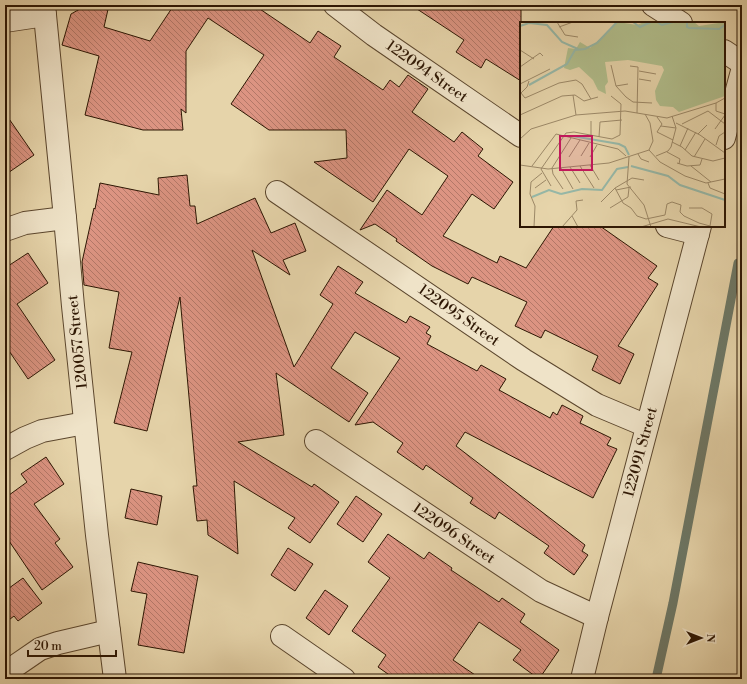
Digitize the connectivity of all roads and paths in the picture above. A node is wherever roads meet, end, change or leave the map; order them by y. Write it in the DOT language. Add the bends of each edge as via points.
graph roads {
  1 [pos="335,5"];
  2 [pos="653,5"];
  3 [pos="44,10"];
  4 [pos="5,21"];
  5 [pos="679,22"];
  6 [pos="725,52"];
  7 [pos="742,63"];
  8 [pos="742,71"];
  9 [pos="725,134"];
  10 [pos="520,135"];
  11 [pos="277,192"];
  12 [pos="65,218"];
  13 [pos="675,227"];
  14 [pos="5,230"];
  15 [pos="699,230"];
  16 [pos="85,423"];
  17 [pos="647,426"];
  18 [pos="316,441"];
  19 [pos="5,449"];
  20 [pos="597,617"];
  21 [pos="109,631"];
  22 [pos="282,636"];
  23 [pos="5,673"];
  24 [pos="115,679"];
  25 [pos="344,679"];
  26 [pos="582,679"];
  1 -- 10 [label="street, 122094 Street"];
  2 -- 5 [label="street"];
  3 -- 4 [label="street"];
  3 -- 12 [label="street, 120057 Street"];
  6 -- 7 [label="street"];
  8 -- 9 [label="street"];
  11 -- 17 [label="street, 122095 Street" via="524,360 597,405"];
  12 -- 14 [label="street" via="24,223"];
  12 -- 16 [label="street, 120057 Street"];
  13 -- 15 [label="street"];
  15 -- 17 [label="street, 122091 Street"];
  16 -- 19 [label="street" via="42,431"];
  16 -- 21 [label="street, 120057 Street"];
  17 -- 20 [label="street, 122091 Street"];
  18 -- 20 [label="street, 122096 Street" via="541,591"];
  20 -- 26 [label="street, 122091 Street"];
  21 -- 23 [label="street" via="40,649"];
  21 -- 24 [label="street, 120057 Street"];
  22 -- 25 [label="street"];
}
